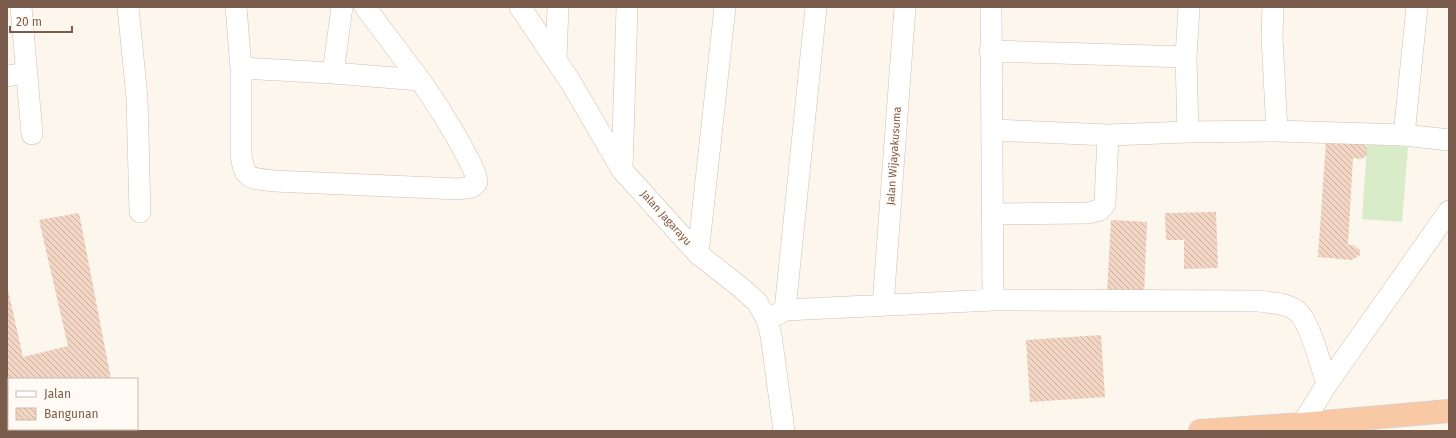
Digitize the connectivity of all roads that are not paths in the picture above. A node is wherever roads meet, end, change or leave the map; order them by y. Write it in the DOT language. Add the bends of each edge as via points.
graph roads {
  1 [pos="21,7"];
  2 [pos="128,7"];
  3 [pos="236,7"];
  4 [pos="342,7"];
  5 [pos="365,7"];
  6 [pos="520,7"];
  7 [pos="558,7"];
  8 [pos="627,7"];
  9 [pos="725,7"];
  10 [pos="816,7"];
  11 [pos="906,7"];
  12 [pos="991,7"];
  13 [pos="1189,7"];
  14 [pos="1273,7"];
  15 [pos="1417,7"];
  16 [pos="990,51"];
  17 [pos="1186,57"];
  18 [pos="556,58"];
  19 [pos="241,68"];
  20 [pos="333,73"];
  21 [pos="16,74"];
  22 [pos="420,80"];
  23 [pos="992,130"];
  24 [pos="1277,131"];
  25 [pos="1188,132"];
  26 [pos="32,134"];
  27 [pos="1108,135"];
  28 [pos="1404,135"];
  29 [pos="1449,140"];
  30 [pos="622,170"];
  31 [pos="1449,211"];
  32 [pos="140,212"];
  33 [pos="992,214"];
  34 [pos="698,254"];
  35 [pos="993,300"];
  36 [pos="883,305"];
  37 [pos="776,315"];
  38 [pos="1327,384"];
  39 [pos="1449,411"];
  40 [pos="1300,428"];
  41 [pos="784,431"];
  42 [pos="1200,431"];
  1 -- 21 [label="street"];
  2 -- 32 [label="street" via="137,98"];
  3 -- 19 [label="street"];
  4 -- 20 [label="street"];
  5 -- 22 [label="street"];
  6 -- 18 [label="street, Jalan Jagarayu"];
  7 -- 18 [label="street"];
  8 -- 30 [label="street"];
  9 -- 34 [label="street"];
  10 -- 37 [label="street"];
  11 -- 36 [label="street, Jalan Wijayakusuma"];
  12 -- 16 [label="street"];
  13 -- 17 [label="street"];
  14 -- 24 [label="street"];
  15 -- 28 [label="street"];
  16 -- 17 [label="street"];
  16 -- 23 [label="street"];
  17 -- 25 [label="street"];
  18 -- 30 [label="street, Jalan Jagarayu"];
  19 -- 20 [label="street"];
  19 -- 22 [label="street" via="242,165 246,174 252,178 458,189 472,187 477,182 473,168 440,108"];
  20 -- 22 [label="street"];
  21 -- 26 [label="street"];
  23 -- 27 [label="street"];
  23 -- 33 [label="street"];
  24 -- 25 [label="street"];
  24 -- 28 [label="street"];
  25 -- 27 [label="street"];
  27 -- 33 [label="street" via="1105,204 1100,210 1088,213"];
  28 -- 29 [label="street"];
  30 -- 34 [label="street, Jalan Jagarayu"];
  31 -- 38 [label="street"];
  33 -- 35 [label="street"];
  34 -- 37 [label="street, Jalan Jagarayu"];
  35 -- 36 [label="street"];
  35 -- 38 [label="street" via="1260,301 1286,305 1298,312 1308,329"];
  36 -- 37 [label="street"];
  37 -- 41 [label="street, Jalan Jagarayu" via="771,335"];
  38 -- 40 [label="street"];
  39 -- 40 [label="highway"];
  40 -- 42 [label="highway"];
}
